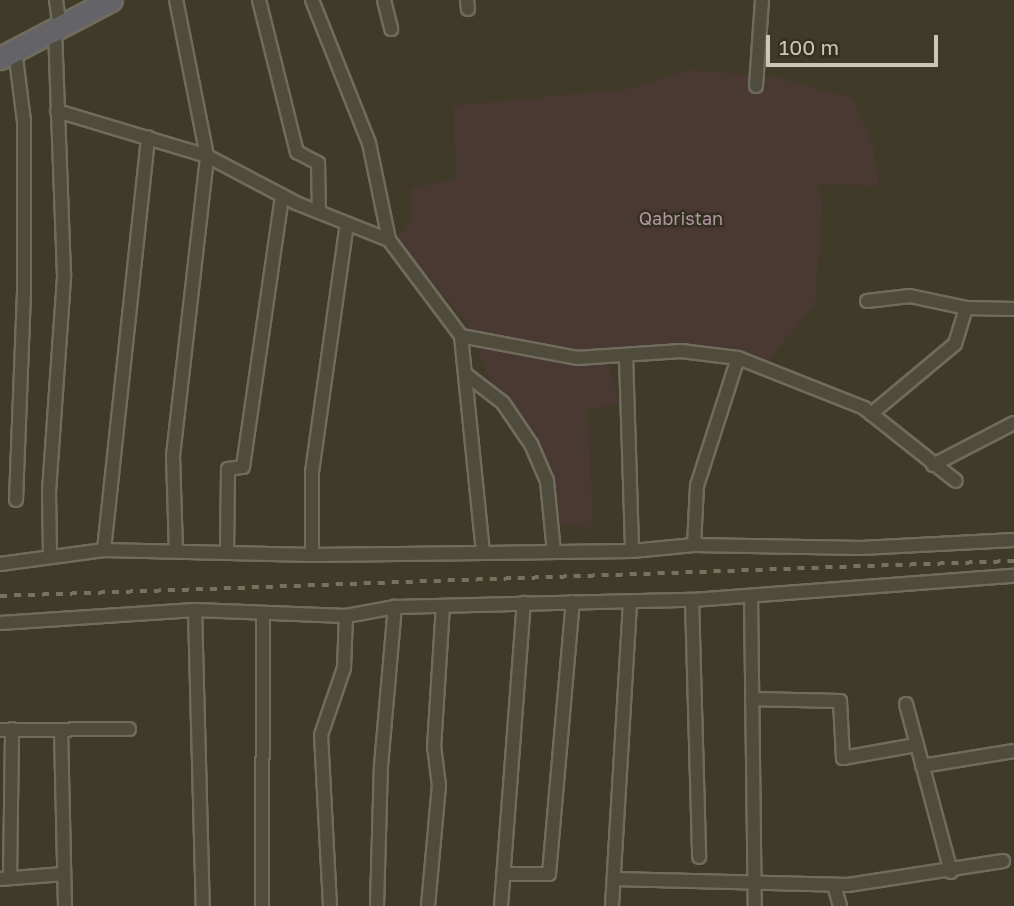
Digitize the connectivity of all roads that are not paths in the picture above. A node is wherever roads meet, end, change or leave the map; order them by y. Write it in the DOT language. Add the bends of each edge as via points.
graph roads {
  1 [pos="56,0"];
  2 [pos="111,0"];
  3 [pos="177,0"];
  4 [pos="259,0"];
  5 [pos="312,0"];
  6 [pos="384,0"];
  7 [pos="762,0"];
  8 [pos="57,28"];
  9 [pos="391,29"];
  10 [pos="8,54"];
  11 [pos="756,86"];
  12 [pos="57,111"];
  13 [pos="148,137"];
  14 [pos="207,156"];
  15 [pos="282,195"];
  16 [pos="320,212"];
  17 [pos="347,223"];
  18 [pos="389,240"];
  19 [pos="867,301"];
  20 [pos="966,308"];
  21 [pos="1014,309"];
  22 [pos="461,336"];
  23 [pos="626,356"];
  24 [pos="738,358"];
  25 [pos="468,376"];
  26 [pos="871,414"];
  27 [pos="1014,423"];
  28 [pos="933,465"];
  29 [pos="956,481"];
  30 [pos="16,500"];
  31 [pos="1014,540"];
  32 [pos="694,545"];
  33 [pos="104,550"];
  34 [pos="176,551"];
  35 [pos="632,551"];
  36 [pos="227,552"];
  37 [pos="554,552"];
  38 [pos="483,553"];
  39 [pos="50,554"];
  40 [pos="312,555"];
  41 [pos="0,564"];
  42 [pos="1014,576"];
  43 [pos="751,596"];
  44 [pos="692,600"];
  45 [pos="573,602"];
  46 [pos="524,603"];
  47 [pos="630,603"];
  48 [pos="443,606"];
  49 [pos="394,607"];
  50 [pos="195,610"];
  51 [pos="346,615"];
  52 [pos="263,616"];
  53 [pos="0,623"];
  54 [pos="752,699"];
  55 [pos="906,704"];
  56 [pos="129,729"];
  57 [pos="6,730"];
  58 [pos="61,730"];
  59 [pos="916,745"];
  60 [pos="1014,751"];
  61 [pos="922,766"];
  62 [pos="699,857"];
  63 [pos="1003,861"];
  64 [pos="951,872"];
  65 [pos="505,873"];
  66 [pos="64,874"];
  67 [pos="5,878"];
  68 [pos="615,879"];
  69 [pos="756,883"];
  70 [pos="834,885"];
  71 [pos="65,906"];
  72 [pos="203,906"];
  73 [pos="262,906"];
  74 [pos="330,906"];
  75 [pos="377,906"];
  76 [pos="428,906"];
  77 [pos="500,906"];
  78 [pos="612,906"];
  79 [pos="755,906"];
  80 [pos="840,906"];
  1 -- 8 [label="street"];
  2 -- 8 [label="highway"];
  3 -- 14 [label="street"];
  4 -- 16 [label="street" via="297,152 318,163"];
  5 -- 18 [label="street" via="369,143"];
  6 -- 9 [label="street"];
  7 -- 11 [label="street"];
  8 -- 10 [label="highway"];
  8 -- 12 [label="street"];
  10 -- 30 [label="street" via="24,121"];
  12 -- 13 [label="street"];
  12 -- 39 [label="street" via="64,275 49,492"];
  13 -- 14 [label="street"];
  13 -- 33 [label="street"];
  14 -- 15 [label="street"];
  14 -- 34 [label="street" via="173,456"];
  15 -- 16 [label="street"];
  15 -- 36 [label="street" via="243,467 228,469"];
  16 -- 17 [label="street"];
  17 -- 18 [label="street"];
  17 -- 40 [label="street" via="312,472"];
  18 -- 22 [label="street"];
  19 -- 20 [label="street" via="910,296"];
  20 -- 21 [label="street"];
  20 -- 26 [label="street" via="955,344"];
  22 -- 23 [label="street" via="548,356"];
  22 -- 25 [label="street"];
  23 -- 24 [label="street" via="681,351"];
  23 -- 35 [label="street"];
  24 -- 26 [label="street" via="789,381 825,389"];
  24 -- 32 [label="street" via="697,486"];
  25 -- 37 [label="street" via="503,403 531,444 549,494"];
  25 -- 38 [label="street"];
  26 -- 28 [label="street"];
  27 -- 28 [label="street"];
  28 -- 29 [label="street"];
  31 -- 32 [label="street" via="861,548"];
  32 -- 35 [label="street"];
  33 -- 34 [label="street"];
  33 -- 39 [label="street"];
  34 -- 36 [label="street"];
  35 -- 37 [label="street"];
  36 -- 40 [label="street"];
  37 -- 38 [label="street"];
  38 -- 40 [label="street"];
  39 -- 41 [label="street"];
  42 -- 43 [label="street"];
  43 -- 44 [label="street"];
  43 -- 54 [label="street"];
  44 -- 47 [label="street"];
  44 -- 62 [label="street"];
  45 -- 46 [label="street"];
  45 -- 47 [label="street"];
  45 -- 65 [label="street" via="549,874"];
  46 -- 48 [label="street"];
  46 -- 65 [label="street"];
  47 -- 68 [label="street"];
  48 -- 49 [label="street"];
  48 -- 76 [label="street" via="433,748 439,786"];
  49 -- 51 [label="street"];
  49 -- 75 [label="street" via="381,766"];
  50 -- 52 [label="street"];
  50 -- 53 [label="street"];
  50 -- 72 [label="street"];
  51 -- 52 [label="street"];
  51 -- 74 [label="street" via="344,668 321,735"];
  52 -- 73 [label="street"];
  54 -- 59 [label="street" via="840,701 843,758"];
  54 -- 69 [label="street"];
  55 -- 59 [label="street"];
  56 -- 58 [label="street"];
  57 -- 58 [label="street"];
  57 -- 67 [label="street"];
  58 -- 66 [label="street"];
  59 -- 61 [label="street"];
  60 -- 61 [label="street"];
  61 -- 64 [label="street"];
  63 -- 64 [label="street"];
  64 -- 70 [label="street"];
  65 -- 77 [label="street"];
  66 -- 67 [label="street"];
  66 -- 71 [label="street"];
  68 -- 69 [label="street"];
  68 -- 78 [label="street"];
  69 -- 70 [label="street"];
  69 -- 79 [label="street"];
  70 -- 80 [label="street"];
}
